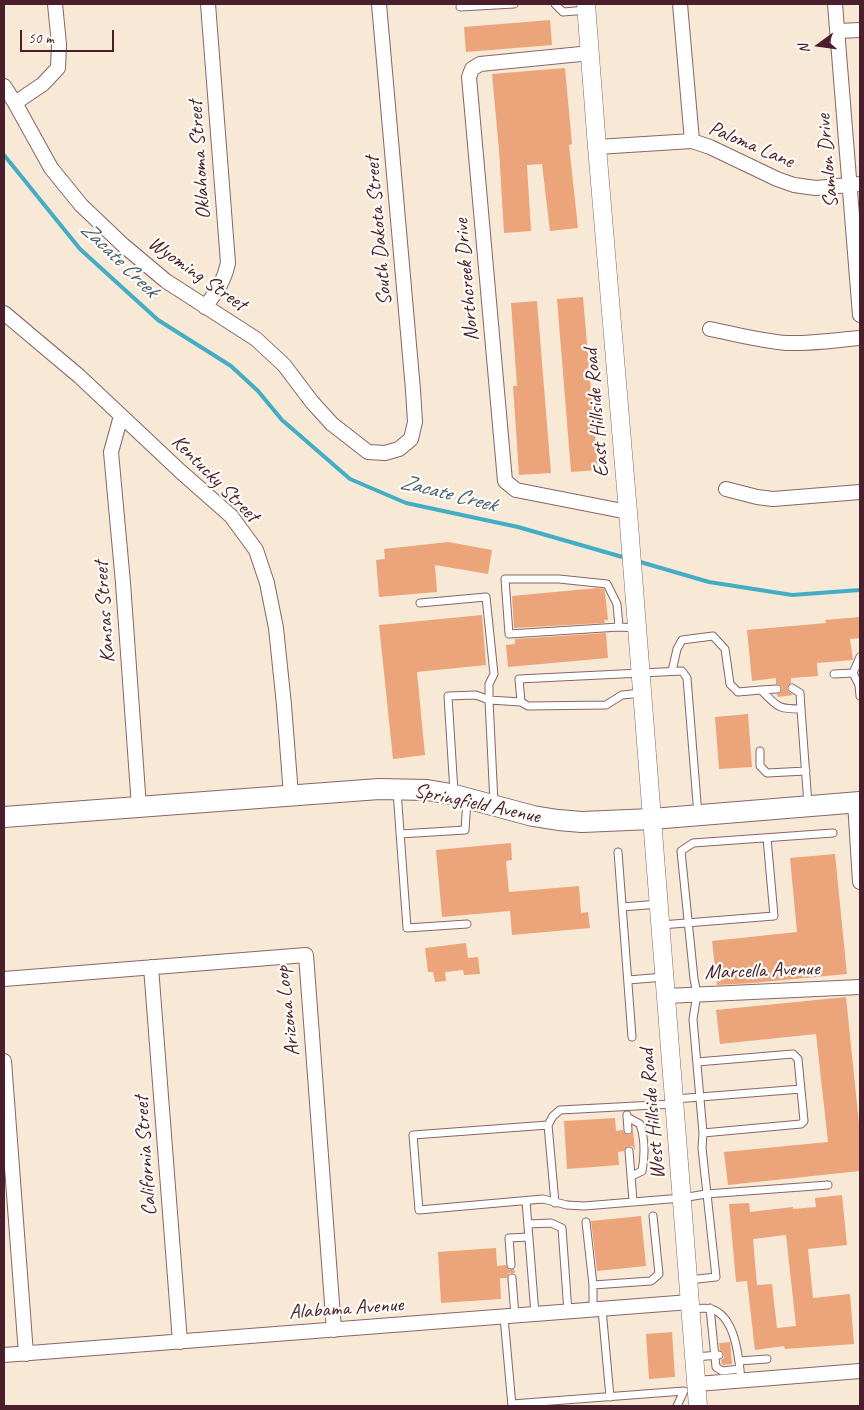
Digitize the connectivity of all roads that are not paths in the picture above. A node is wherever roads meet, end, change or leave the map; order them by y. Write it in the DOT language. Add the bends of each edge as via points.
graph roads {
  1 [pos="54,4"];
  2 [pos="208,4"];
  3 [pos="379,4"];
  4 [pos="514,4"];
  5 [pos="555,4"];
  6 [pos="680,4"];
  7 [pos="835,4"];
  8 [pos="460,7"];
  9 [pos="587,7"];
  10 [pos="860,30"];
  11 [pos="838,31"];
  12 [pos="590,53"];
  13 [pos="4,86"];
  14 [pos="15,103"];
  15 [pos="692,141"];
  16 [pos="597,147"];
  17 [pos="855,184"];
  18 [pos="204,307"];
  19 [pos="4,313"];
  20 [pos="860,315"];
  21 [pos="710,329"];
  22 [pos="860,338"];
  23 [pos="121,416"];
  24 [pos="399,450"];
  25 [pos="726,489"];
  26 [pos="860,492"];
  27 [pos="628,512"];
  28 [pos="420,603"];
  29 [pos="628,627"];
  30 [pos="860,657"];
  31 [pos="672,671"];
  32 [pos="640,673"];
  33 [pos="853,673"];
  34 [pos="834,674"];
  35 [pos="792,688"];
  36 [pos="777,689"];
  37 [pos="761,690"];
  38 [pos="642,693"];
  39 [pos="860,696"];
  40 [pos="489,700"];
  41 [pos="521,702"];
  42 [pos="801,709"];
  43 [pos="760,751"];
  44 [pos="806,771"];
  45 [pos="397,788"];
  46 [pos="291,795"];
  47 [pos="461,797"];
  48 [pos="858,802"];
  49 [pos="494,806"];
  50 [pos="808,806"];
  51 [pos="139,807"];
  52 [pos="698,815"];
  53 [pos="4,817"];
  54 [pos="652,819"];
  55 [pos="833,833"];
  56 [pos="400,834"];
  57 [pos="767,838"];
  58 [pos="618,852"];
  59 [pos="860,882"];
  60 [pos="659,904"];
  61 [pos="622,907"];
  62 [pos="467,924"];
  63 [pos="688,924"];
  64 [pos="660,926"];
  65 [pos="152,967"];
  66 [pos="664,977"];
  67 [pos="4,979"];
  68 [pos="628,980"];
  69 [pos="860,987"];
  70 [pos="697,994"];
  71 [pos="666,996"];
  72 [pos="632,1037"];
  73 [pos="4,1061"];
  74 [pos="697,1062"];
  75 [pos="801,1089"];
  76 [pos="700,1098"];
  77 [pos="674,1102"];
  78 [pos="626,1107"];
  79 [pos="627,1117"];
  80 [pos="548,1125"];
  81 [pos="628,1130"];
  82 [pos="703,1132"];
  83 [pos="629,1151"];
  84 [pos="632,1176"];
  85 [pos="828,1185"];
  86 [pos="706,1194"];
  87 [pos="682,1198"];
  88 [pos="526,1201"];
  89 [pos="633,1201"];
  90 [pos="554,1203"];
  91 [pos="653,1216"];
  92 [pos="586,1222"];
  93 [pos="528,1224"];
  94 [pos="529,1237"];
  95 [pos="511,1265"];
  96 [pos="512,1278"];
  97 [pos="688,1280"];
  98 [pos="592,1285"];
  99 [pos="691,1306"];
  100 [pos="710,1308"];
  101 [pos="598,1309"];
  102 [pos="568,1312"];
  103 [pos="536,1314"];
  104 [pos="510,1316"];
  105 [pos="334,1330"];
  106 [pos="180,1342"];
  107 [pos="26,1354"];
  108 [pos="4,1355"];
  109 [pos="717,1355"];
  110 [pos="736,1356"];
  111 [pos="695,1357"];
  112 [pos="767,1359"];
  113 [pos="860,1371"];
  114 [pos="740,1375"];
  115 [pos="690,1387"];
  116 [pos="610,1397"];
  117 [pos="512,1405"];
  118 [pos="676,1406"];
  119 [pos="698,1406"];
  1 -- 14 [label="street" via="58,68 43,84"];
  2 -- 18 [label="street, Oklahoma Street" via="228,263 226,276"];
  3 -- 24 [label="street, South Dakota Street" via="414,390 415,422 411,439"];
  4 -- 8 [label="lane"];
  5 -- 9 [label="lane" via="563,12"];
  6 -- 15 [label="street"];
  7 -- 11 [label="street, Samlon Drive"];
  9 -- 12 [label="street, East Hillside Road"];
  10 -- 11 [label="street"];
  11 -- 17 [label="street, Samlon Drive"];
  12 -- 16 [label="street, East Hillside Road"];
  12 -- 27 [label="street, Northcreek Drive" via="480,64 472,69 469,77 505,481 516,490"];
  13 -- 14 [label="street, Wyoming Street"];
  14 -- 18 [label="street, Wyoming Street" via="51,168 81,205 166,281"];
  15 -- 16 [label="street, Paloma Lane"];
  15 -- 17 [label="street, Paloma Lane" via="794,185 816,188"];
  16 -- 27 [label="street, East Hillside Road"];
  17 -- 20 [label="street, Samlon Drive"];
  18 -- 24 [label="street, Wyoming Street" via="256,339 284,365 332,424 368,452 385,454"];
  19 -- 23 [label="street, Kentucky Street"];
  21 -- 22 [label="street" via="786,342"];
  23 -- 46 [label="street, Kentucky Street" via="231,516 256,550 276,628"];
  23 -- 51 [label="street, Kansas Street" via="111,452"];
  25 -- 26 [label="street" via="773,499"];
  27 -- 29 [label="street, East Hillside Road" via="633,589"];
  28 -- 40 [label="lane" via="486,597 494,674 489,684"];
  29 -- 29 [label="lane" via="510,634 505,580 559,578 607,584"];
  29 -- 32 [label="street, East Hillside Road"];
  30 -- 33 [label="lane"];
  31 -- 32 [label="lane"];
  31 -- 37 [label="lane" via="682,640 713,636 725,649 730,684 738,692"];
  31 -- 52 [label="lane" via="682,671 687,678"];
  32 -- 38 [label="street, East Hillside Road"];
  32 -- 41 [label="lane" via="519,679"];
  33 -- 34 [label="lane"];
  33 -- 39 [label="lane" via="860,685"];
  35 -- 42 [label="lane" via="800,693"];
  36 -- 37 [label="lane"];
  37 -- 42 [label="lane" via="783,709"];
  38 -- 41 [label="lane" via="622,696 606,704 528,706"];
  38 -- 54 [label="street, East Hillside Road"];
  40 -- 41 [label="lane"];
  40 -- 47 [label="lane" via="476,695 448,696"];
  40 -- 49 [label="lane"];
  42 -- 44 [label="lane"];
  43 -- 44 [label="lane" via="760,766 767,773"];
  44 -- 50 [label="lane"];
  45 -- 46 [label="main road, Springfield Avenue"];
  45 -- 47 [label="main road, Springfield Avenue"];
  45 -- 56 [label="lane"];
  46 -- 51 [label="main road, Springfield Avenue"];
  47 -- 49 [label="main road, Springfield Avenue"];
  47 -- 56 [label="lane" via="464,830"];
  48 -- 50 [label="main road, Springfield Avenue"];
  48 -- 59 [label="street"];
  49 -- 54 [label="main road, Springfield Avenue" via="533,816 582,822"];
  50 -- 52 [label="main road, Springfield Avenue"];
  51 -- 53 [label="main road, Springfield Avenue"];
  52 -- 54 [label="main road, Springfield Avenue"];
  54 -- 60 [label="street, West Hillside Road"];
  55 -- 57 [label="lane"];
  56 -- 62 [label="lane" via="407,928"];
  57 -- 63 [label="lane" via="693,843 682,851"];
  57 -- 63 [label="lane" via="774,916"];
  58 -- 61 [label="lane"];
  60 -- 61 [label="lane"];
  60 -- 64 [label="street, West Hillside Road"];
  61 -- 68 [label="lane"];
  63 -- 64 [label="lane"];
  63 -- 70 [label="lane"];
  64 -- 66 [label="street, West Hillside Road"];
  65 -- 67 [label="street, Arizona Loop"];
  65 -- 105 [label="street, Arizona Loop" via="306,955"];
  65 -- 106 [label="street, California Street"];
  66 -- 68 [label="lane"];
  66 -- 71 [label="street, West Hillside Road"];
  68 -- 72 [label="lane"];
  69 -- 70 [label="street, Marcella Avenue"];
  70 -- 71 [label="street, Marcella Avenue"];
  70 -- 74 [label="lane" via="693,1019"];
  71 -- 77 [label="street, West Hillside Road"];
  73 -- 107 [label="street"];
  74 -- 75 [label="lane" via="793,1054 798,1059"];
  74 -- 76 [label="lane"];
  75 -- 76 [label="lane"];
  75 -- 82 [label="lane" via="804,1121 800,1124"];
  76 -- 77 [label="lane"];
  76 -- 82 [label="lane"];
  77 -- 78 [label="lane"];
  77 -- 87 [label="street, West Hillside Road"];
  78 -- 79 [label="lane"];
  78 -- 80 [label="lane" via="560,1110"];
  79 -- 81 [label="lane"];
  79 -- 84 [label="lane" via="640,1124 645,1157 642,1171"];
  80 -- 88 [label="lane" via="413,1135 420,1210"];
  80 -- 90 [label="lane"];
  82 -- 86 [label="lane"];
  83 -- 84 [label="lane"];
  84 -- 89 [label="lane"];
  85 -- 86 [label="lane"];
  86 -- 87 [label="lane"];
  86 -- 97 [label="lane" via="716,1277"];
  87 -- 89 [label="lane"];
  87 -- 97 [label="street, West Hillside Road"];
  88 -- 90 [label="lane" via="543,1199"];
  88 -- 93 [label="lane"];
  89 -- 90 [label="lane" via="584,1206"];
  91 -- 98 [label="lane" via="659,1274 651,1281"];
  92 -- 98 [label="lane"];
  93 -- 94 [label="lane"];
  93 -- 102 [label="lane" via="551,1223 562,1228"];
  94 -- 95 [label="lane" via="509,1238"];
  94 -- 103 [label="lane"];
  96 -- 104 [label="lane"];
  97 -- 99 [label="street, West Hillside Road"];
  98 -- 101 [label="lane"];
  99 -- 100 [label="lane"];
  99 -- 101 [label="street, Alabama Avenue"];
  99 -- 111 [label="street, West Hillside Road"];
  100 -- 109 [label="lane"];
  100 -- 110 [label="lane" via="723,1315 732,1332"];
  101 -- 102 [label="street, Alabama Avenue"];
  101 -- 116 [label="lane"];
  102 -- 103 [label="street, Alabama Avenue"];
  103 -- 104 [label="street, Alabama Avenue"];
  104 -- 105 [label="street, Alabama Avenue"];
  104 -- 117 [label="lane"];
  105 -- 106 [label="street, Alabama Avenue"];
  106 -- 107 [label="street, Alabama Avenue"];
  107 -- 108 [label="street, Alabama Avenue"];
  109 -- 111 [label="lane"];
  109 -- 114 [label="lane" via="716,1367"];
  110 -- 112 [label="lane"];
  110 -- 114 [label="lane"];
  111 -- 115 [label="street, West Hillside Road"];
  113 -- 114 [label="street"];
  114 -- 115 [label="street"];
  115 -- 116 [label="lane"];
  115 -- 118 [label="lane"];
  115 -- 119 [label="street, West Hillside Road"];
  116 -- 117 [label="lane"];
}
